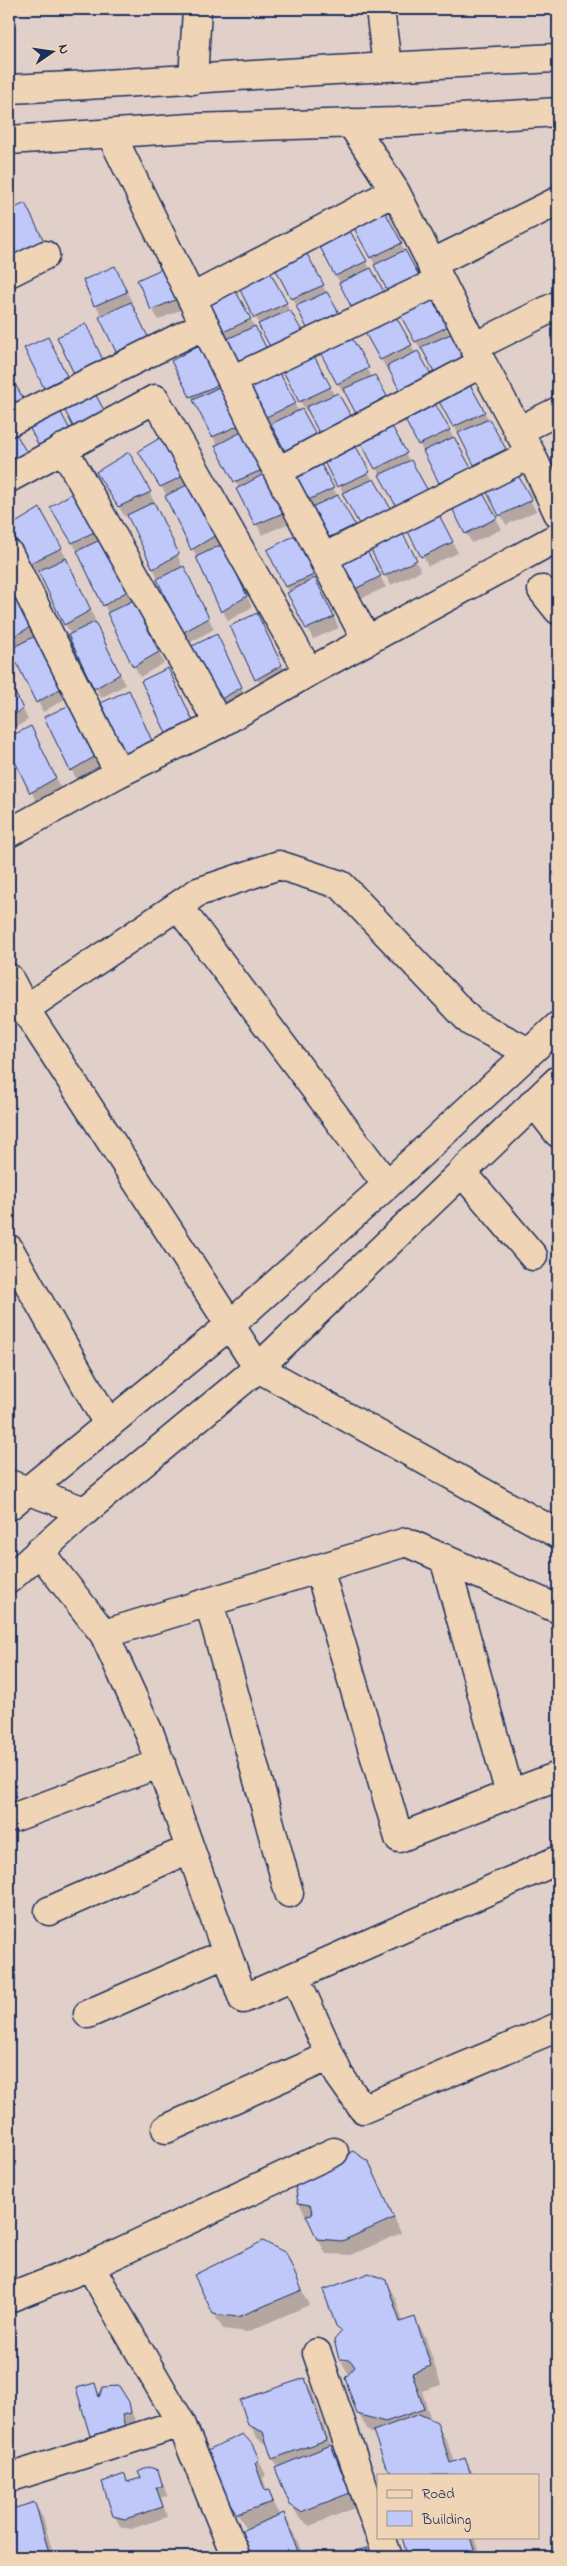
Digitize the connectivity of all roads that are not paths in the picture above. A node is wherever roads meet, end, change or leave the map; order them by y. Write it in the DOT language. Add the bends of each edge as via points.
graph roads {
  1 [pos="197,9"];
  2 [pos="380,9"];
  3 [pos="558,58"];
  4 [pos="387,66"];
  5 [pos="193,80"];
  6 [pos="9,89"];
  7 [pos="558,112"];
  8 [pos="351,123"];
  9 [pos="111,134"];
  10 [pos="9,140"];
  11 [pos="395,191"];
  12 [pos="558,201"];
  13 [pos="45,254"];
  14 [pos="436,272"];
  15 [pos="9,273"];
  16 [pos="192,298"];
  17 [pos="558,305"];
  18 [pos="205,325"];
  19 [pos="478,355"];
  20 [pos="232,380"];
  21 [pos="558,411"];
  22 [pos="9,422"];
  23 [pos="524,443"];
  24 [pos="63,448"];
  25 [pos="278,470"];
  26 [pos="9,478"];
  27 [pos="558,513"];
  28 [pos="558,538"];
  29 [pos="9,554"];
  30 [pos="323,558"];
  31 [pos="366,641"];
  32 [pos="309,672"];
  33 [pos="219,724"];
  34 [pos="119,773"];
  35 [pos="9,833"];
  36 [pos="178,906"];
  37 [pos="9,978"];
  38 [pos="24,1009"];
  39 [pos="558,1026"];
  40 [pos="529,1052"];
  41 [pos="558,1080"];
  42 [pos="534,1102"];
  43 [pos="558,1133"];
  44 [pos="462,1172"];
  45 [pos="387,1184"];
  46 [pos="9,1249"];
  47 [pos="533,1256"];
  48 [pos="230,1325"];
  49 [pos="258,1368"];
  50 [pos="108,1424"];
  51 [pos="15,1493"];
  52 [pos="85,1511"];
  53 [pos="558,1534"];
  54 [pos="39,1551"];
  55 [pos="444,1558"];
  56 [pos="319,1569"];
  57 [pos="9,1579"];
  58 [pos="209,1602"];
  59 [pos="558,1609"];
  60 [pos="104,1634"];
  61 [pos="161,1764"];
  62 [pos="558,1776"];
  63 [pos="510,1794"];
  64 [pos="15,1817"];
  65 [pos="190,1848"];
  66 [pos="557,1865"];
  67 [pos="289,1893"];
  68 [pos="48,1911"];
  69 [pos="227,1953"];
  70 [pos="295,1977"];
  71 [pos="88,2014"];
  72 [pos="558,2027"];
  73 [pos="330,2056"];
  74 [pos="166,2129"];
  75 [pos="334,2152"];
  76 [pos="90,2266"];
  77 [pos="9,2298"];
  78 [pos="317,2353"];
  79 [pos="181,2423"];
  80 [pos="9,2478"];
  81 [pos="377,2527"];
  82 [pos="381,2538"];
  83 [pos="236,2557"];
  84 [pos="388,2557"];
  1 -- 5 [label="main road"];
  2 -- 4 [label="main road"];
  3 -- 4 [label="main road"];
  4 -- 5 [label="main road"];
  5 -- 6 [label="main road"];
  7 -- 8 [label="main road"];
  8 -- 9 [label="main road"];
  8 -- 11 [label="main road"];
  9 -- 10 [label="main road"];
  9 -- 16 [label="main road"];
  11 -- 14 [label="main road"];
  11 -- 16 [label="main road"];
  12 -- 14 [label="main road"];
  13 -- 15 [label="main road"];
  14 -- 19 [label="main road"];
  14 -- 20 [label="main road"];
  16 -- 18 [label="main road"];
  17 -- 19 [label="main road"];
  18 -- 20 [label="main road"];
  18 -- 22 [label="main road"];
  19 -- 23 [label="main road"];
  19 -- 25 [label="main road"];
  20 -- 25 [label="main road"];
  21 -- 23 [label="main road"];
  23 -- 27 [label="main road"];
  23 -- 30 [label="main road"];
  24 -- 26 [label="main road"];
  24 -- 32 [label="main road" via="155,399"];
  24 -- 33 [label="main road"];
  25 -- 30 [label="main road"];
  28 -- 31 [label="main road"];
  29 -- 34 [label="main road"];
  30 -- 31 [label="main road"];
  31 -- 32 [label="main road"];
  32 -- 33 [label="main road"];
  33 -- 34 [label="main road"];
  34 -- 35 [label="main road"];
  36 -- 38 [label="main road"];
  36 -- 40 [label="main road" via="198,892 279,865 341,885 471,1022"];
  36 -- 45 [label="main road"];
  37 -- 38 [label="main road"];
  38 -- 48 [label="main road"];
  39 -- 40 [label="main road"];
  40 -- 45 [label="main road"];
  41 -- 42 [label="main road"];
  42 -- 43 [label="main road"];
  42 -- 44 [label="main road"];
  44 -- 47 [label="main road"];
  44 -- 49 [label="main road"];
  45 -- 48 [label="main road"];
  46 -- 50 [label="main road"];
  48 -- 49 [label="main road"];
  48 -- 50 [label="main road"];
  49 -- 52 [label="main road"];
  49 -- 53 [label="main road"];
  50 -- 51 [label="main road"];
  51 -- 52 [label="main road"];
  52 -- 54 [label="main road"];
  54 -- 57 [label="main road"];
  54 -- 60 [label="main road"];
  55 -- 56 [label="main road" via="406,1542"];
  55 -- 59 [label="main road"];
  55 -- 63 [label="main road"];
  56 -- 58 [label="main road"];
  56 -- 63 [label="main road" via="399,1838"];
  58 -- 60 [label="main road"];
  58 -- 67 [label="main road"];
  60 -- 61 [label="main road"];
  61 -- 64 [label="main road"];
  61 -- 65 [label="main road"];
  62 -- 63 [label="main road"];
  65 -- 68 [label="main road"];
  65 -- 69 [label="main road"];
  66 -- 70 [label="main road"];
  69 -- 70 [label="main road" via="243,1999"];
  69 -- 71 [label="main road"];
  70 -- 73 [label="main road"];
  72 -- 73 [label="main road" via="363,2109"];
  73 -- 74 [label="main road"];
  75 -- 76 [label="main road"];
  76 -- 77 [label="main road"];
  76 -- 79 [label="main road"];
  78 -- 81 [label="main road"];
  79 -- 80 [label="main road"];
  79 -- 83 [label="main road"];
  82 -- 84 [label="main road"];
}
